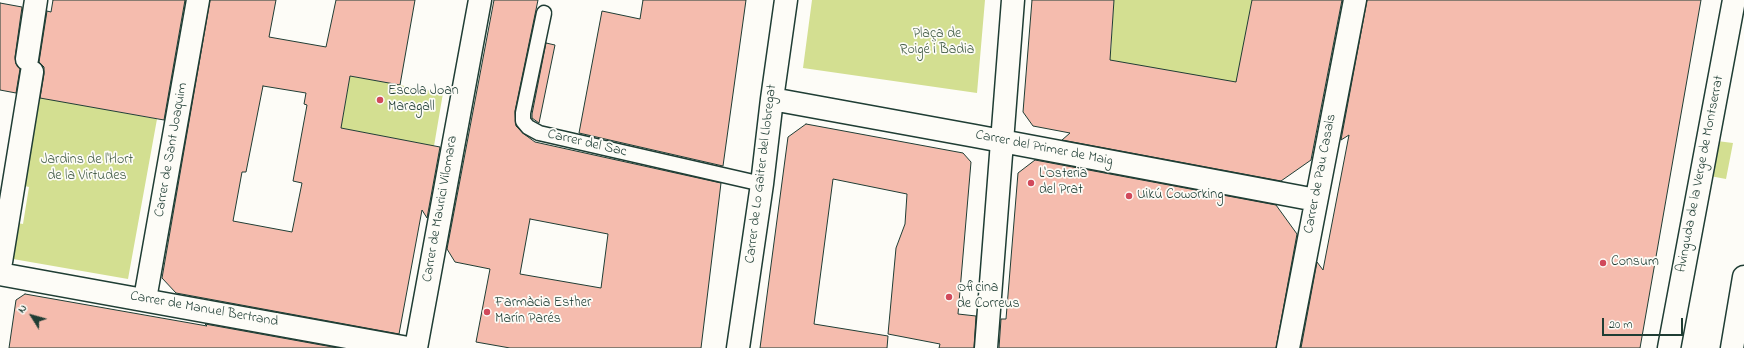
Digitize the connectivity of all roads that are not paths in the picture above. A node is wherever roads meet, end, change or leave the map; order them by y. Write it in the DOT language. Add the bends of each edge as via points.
graph roads {
  1 [pos="36,0"];
  2 [pos="198,0"];
  3 [pos="480,0"];
  4 [pos="786,0"];
  5 [pos="1013,0"];
  6 [pos="1355,0"];
  7 [pos="1734,0"];
  8 [pos="544,13"];
  9 [pos="772,99"];
  10 [pos="1002,140"];
  11 [pos="762,184"];
  12 [pos="1316,200"];
  13 [pos="1,274"];
  14 [pos="1744,277"];
  15 [pos="145,299"];
  16 [pos="408,348"];
  17 [pos="416,348"];
  18 [pos="738,348"];
  19 [pos="986,348"];
  20 [pos="1288,348"];
  21 [pos="1668,348"];
  22 [pos="1732,348"];
  1 -- 13 [label="street"];
  2 -- 15 [label="street, Carrer de Sant Joaquim"];
  3 -- 17 [label="street, Carrer de Maurici Vilomara"];
  4 -- 9 [label="street, Carrer de Lo Gaiter del Llobregat"];
  5 -- 10 [label="street"];
  6 -- 12 [label="street, Carrer de Pau Casals"];
  7 -- 21 [label="street, Avinguda de la Verge de Montserrat"];
  8 -- 11 [label="lane, Carrer del Sac" via="523,113 523,121 528,127 539,133"];
  9 -- 10 [label="street, Carrer del Primer de Maig"];
  9 -- 11 [label="street, Carrer de Lo Gaiter del Llobregat"];
  10 -- 12 [label="street, Carrer del Primer de Maig"];
  10 -- 19 [label="street"];
  11 -- 18 [label="street, Carrer de Lo Gaiter del Llobregat"];
  12 -- 20 [label="street, Carrer de Pau Casals"];
  13 -- 15 [label="street, Carrer de Manuel Bertrand"];
  14 -- 22 [label="street"];
  15 -- 16 [label="street, Carrer de Manuel Bertrand"];
}
